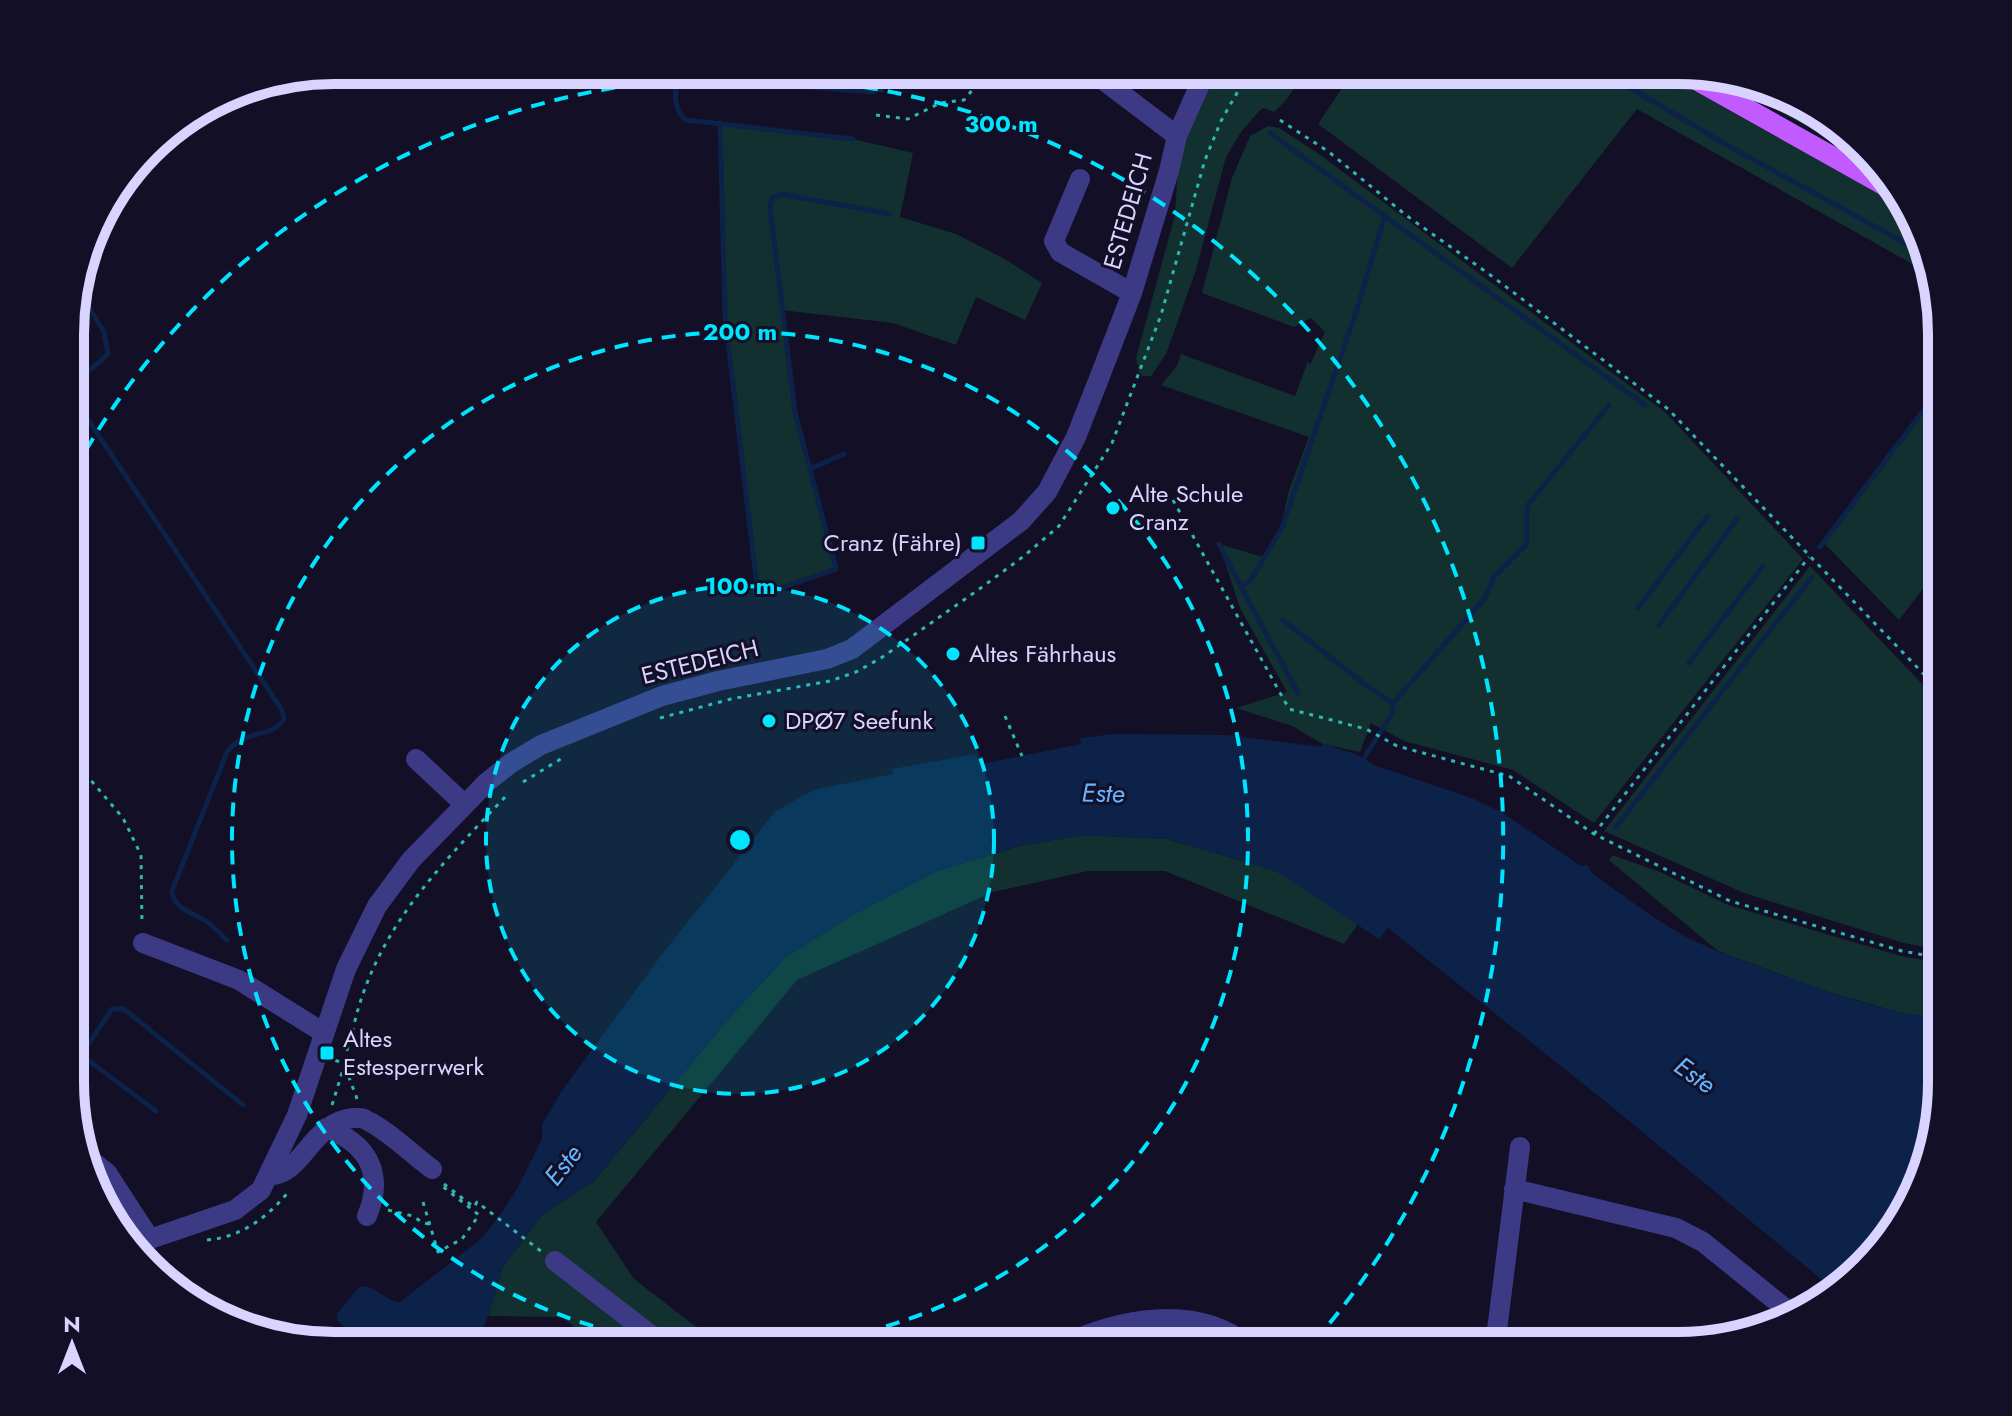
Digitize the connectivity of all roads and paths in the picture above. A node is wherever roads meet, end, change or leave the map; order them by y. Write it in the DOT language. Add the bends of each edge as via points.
graph roads {
  1 [pos="977,84"];
  2 [pos="1121,85"];
  3 [pos="1200,85"];
  4 [pos="1242,85"];
  5 [pos="1708,87"];
  6 [pos="876,115"];
  7 [pos="1280,120"];
  8 [pos="1177,136"];
  9 [pos="1080,179"];
  10 [pos="1874,180"];
  11 [pos="1132,293"];
  12 [pos="1173,500"];
  13 [pos="1059,526"];
  14 [pos="1809,557"];
  15 [pos="1927,678"];
  16 [pos="1005,716"];
  17 [pos="1022,756"];
  18 [pos="416,759"];
  19 [pos="85,773"];
  20 [pos="505,797"];
  21 [pos="464,804"];
  22 [pos="1594,834"];
  23 [pos="143,943"];
  24 [pos="1927,955"];
  25 [pos="324,1033"];
  26 [pos="364,1118"];
  27 [pos="326,1128"];
  28 [pos="1520,1147"];
  29 [pos="99,1167"];
  30 [pos="269,1175"];
  31 [pos="437,1176"];
  32 [pos="1514,1189"];
  33 [pos="423,1202"];
  34 [pos="369,1211"];
  35 [pos="429,1224"];
  36 [pos="139,1238"];
  37 [pos="143,1244"];
  38 [pos="547,1255"];
  39 [pos="1785,1308"];
  40 [pos="646,1331"];
  41 [pos="1097,1332"];
  42 [pos="1228,1332"];
  43 [pos="1497,1332"];
  1 -- 6 [label="path" via="964,100 940,103 908,119"];
  2 -- 8 [label="street"];
  3 -- 8 [label="street, ESTEDEICH"];
  4 -- 13 [label="path" via="1205,160 1161,315 1112,443"];
  5 -- 10 [label="main road"];
  7 -- 14 [label="path" via="1668,409"];
  8 -- 11 [label="street, ESTEDEICH"];
  9 -- 11 [label="street" via="1054,241 1060,252"];
  11 -- 21 [label="street, ESTEDEICH" via="1076,437 1047,492 1021,521 881,629 827,659 718,681 635,705 541,745"];
  12 -- 22 [label="path" via="1289,709 1509,776"];
  14 -- 15 [label="path"];
  14 -- 22 [label="path"];
  16 -- 17 [label="path"];
  18 -- 21 [label="street"];
  19 -- 23 [label="path" via="123,818 141,855"];
  20 -- 26 [label="path" via="430,876 401,916 368,978 345,1063"];
  21 -- 25 [label="street, ESTEDEICH" via="377,906 346,969"];
  22 -- 24 [label="path" via="1730,901"];
  23 -- 25 [label="street" via="239,980"];
  25 -- 30 [label="street, ESTEDEICH" via="297,1115"];
  26 -- 27 [label="street" via="342,1119"];
  26 -- 31 [label="street"];
  27 -- 30 [label="street" via="288,1170"];
  27 -- 34 [label="street" via="352,1141 365,1155 374,1183"];
  28 -- 32 [label="street"];
  29 -- 36 [label="street"];
  30 -- 37 [label="street, ESTEDEICH" via="261,1190 235,1210"];
  31 -- 35 [label="path" via="479,1215 462,1239 438,1252"];
  31 -- 38 [label="path"];
  32 -- 39 [label="street" via="1676,1228 1703,1242"];
  32 -- 43 [label="street"];
  33 -- 35 [label="path"];
  34 -- 35 [label="path" via="413,1216"];
  38 -- 40 [label="street"];
  41 -- 42 [label="street" via="1127,1323 1181,1319"];
}
